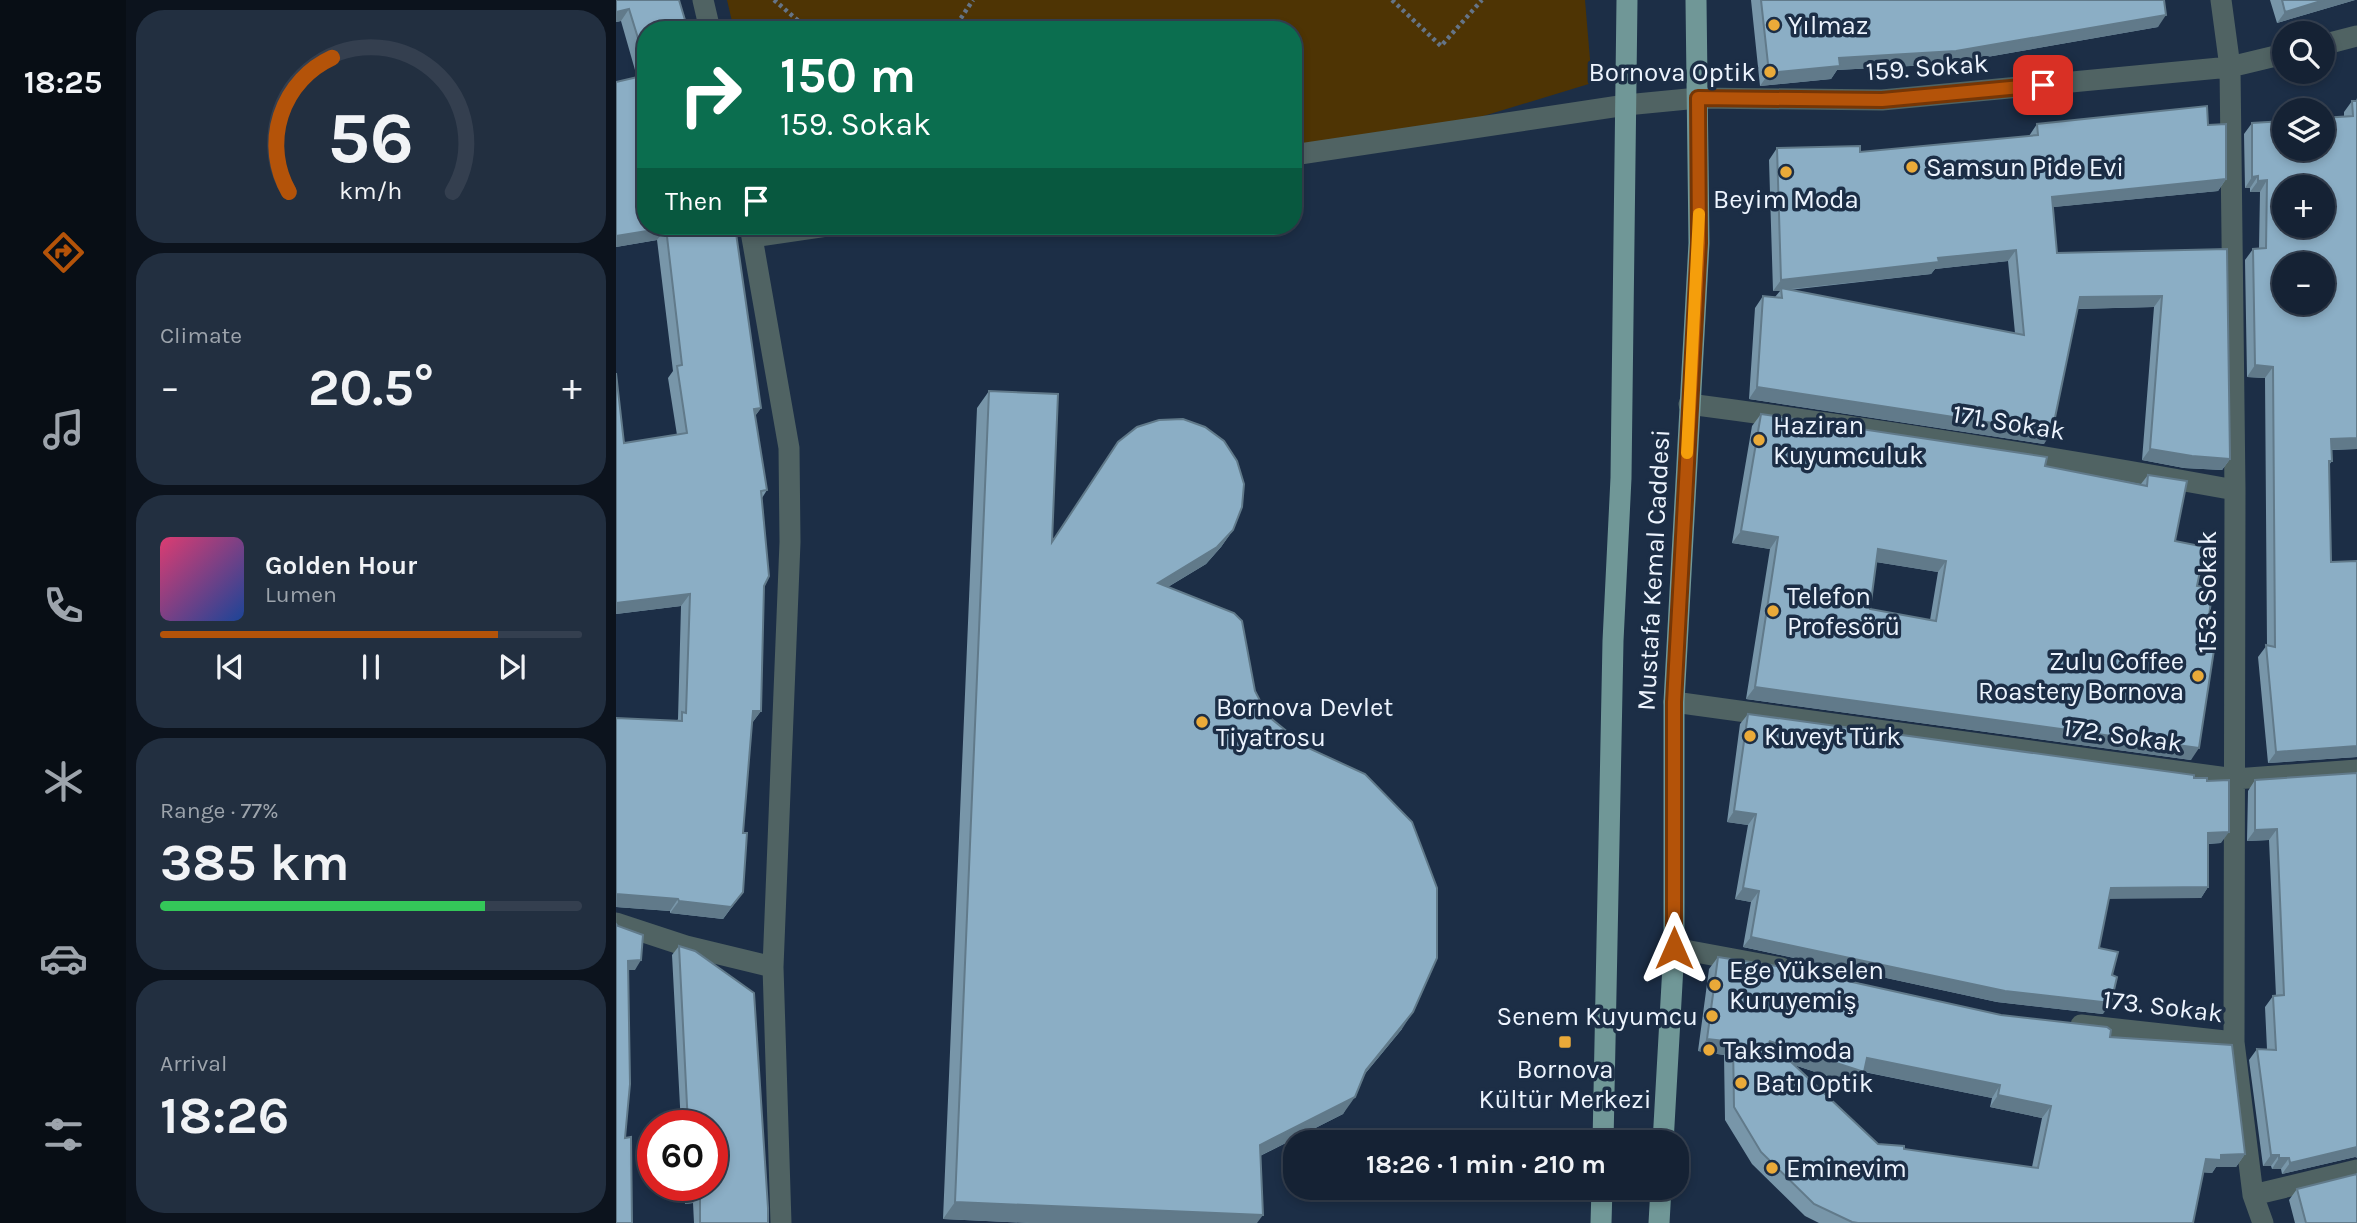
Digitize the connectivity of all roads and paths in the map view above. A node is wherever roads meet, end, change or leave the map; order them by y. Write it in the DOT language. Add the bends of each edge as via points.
graph roads {
  1 [pos="703,0"];
  2 [pos="774,0"];
  3 [pos="972,0"];
  4 [pos="1392,0"];
  5 [pos="1482,0"];
  6 [pos="1627,0"];
  7 [pos="1696,0"];
  8 [pos="2221,0"];
  9 [pos="708,21"];
  10 [pos="798,21"];
  11 [pos="959,21"];
  12 [pos="2357,36"];
  13 [pos="2335,42"];
  14 [pos="2272,57"];
  15 [pos="2230,67"];
  16 [pos="1698,98"];
  17 [pos="1626,105"];
  18 [pos="1302,154"];
  19 [pos="752,235"];
  20 [pos="1689,404"];
  21 [pos="2235,490"];
  22 [pos="1674,702"];
  23 [pos="2357,770"];
  24 [pos="2235,779"];
  25 [pos="616,923"];
  26 [pos="1674,948"];
  27 [pos="773,967"];
  28 [pos="1796,971"];
  29 [pos="2061,1022"];
  30 [pos="2234,1042"];
  31 [pos="1603,1130"];
  32 [pos="1664,1130"];
  33 [pos="2357,1170"];
  34 [pos="2253,1195"];
  35 [pos="1602,1200"];
  36 [pos="1660,1200"];
  37 [pos="781,1223"];
  38 [pos="1601,1223"];
  39 [pos="1659,1223"];
  40 [pos="2263,1223"];
  1 -- 9 [label="street"];
  2 -- 10 [label="path"];
  3 -- 11 [label="path"];
  4 -- 5 [label="path" via="1441,46"];
  6 -- 17 [label="main road, Mustafa Kemal Caddesi"];
  7 -- 16 [label="main road, Mustafa Kemal Caddesi"];
  8 -- 15 [label="street, 153. Sokak"];
  12 -- 13 [label="street"];
  14 -- 15 [label="street, 159. Sokak"];
  15 -- 16 [label="street, 159. Sokak" via="1882,100"];
  15 -- 21 [label="street, 153. Sokak"];
  16 -- 17 [label="street, 159. Sokak"];
  16 -- 20 [label="main road, Mustafa Kemal Caddesi" via="1699,243"];
  17 -- 18 [label="street, 159. Sokak"];
  17 -- 31 [label="main road, Mustafa Kemal Caddesi"];
  19 -- 27 [label="street" via="789,448 790,542"];
  20 -- 21 [label="street, 171. Sokak" via="2028,452"];
  20 -- 22 [label="main road, Mustafa Kemal Caddesi"];
  21 -- 24 [label="street, 153. Sokak"];
  22 -- 24 [label="street, 172. Sokak"];
  22 -- 26 [label="main road, Mustafa Kemal Caddesi"];
  23 -- 24 [label="street, 172. Sokak"];
  24 -- 30 [label="street, 153. Sokak"];
  25 -- 27 [label="street"];
  26 -- 28 [label="street"];
  26 -- 32 [label="main road, Mustafa Kemal Caddesi"];
  27 -- 37 [label="street"];
  29 -- 30 [label="street, 173. Sokak"];
  30 -- 34 [label="street, 153. Sokak"];
  33 -- 34 [label="street"];
  34 -- 40 [label="street, 153. Sokak"];
  35 -- 38 [label="main road"];
  36 -- 39 [label="main road"];
}
